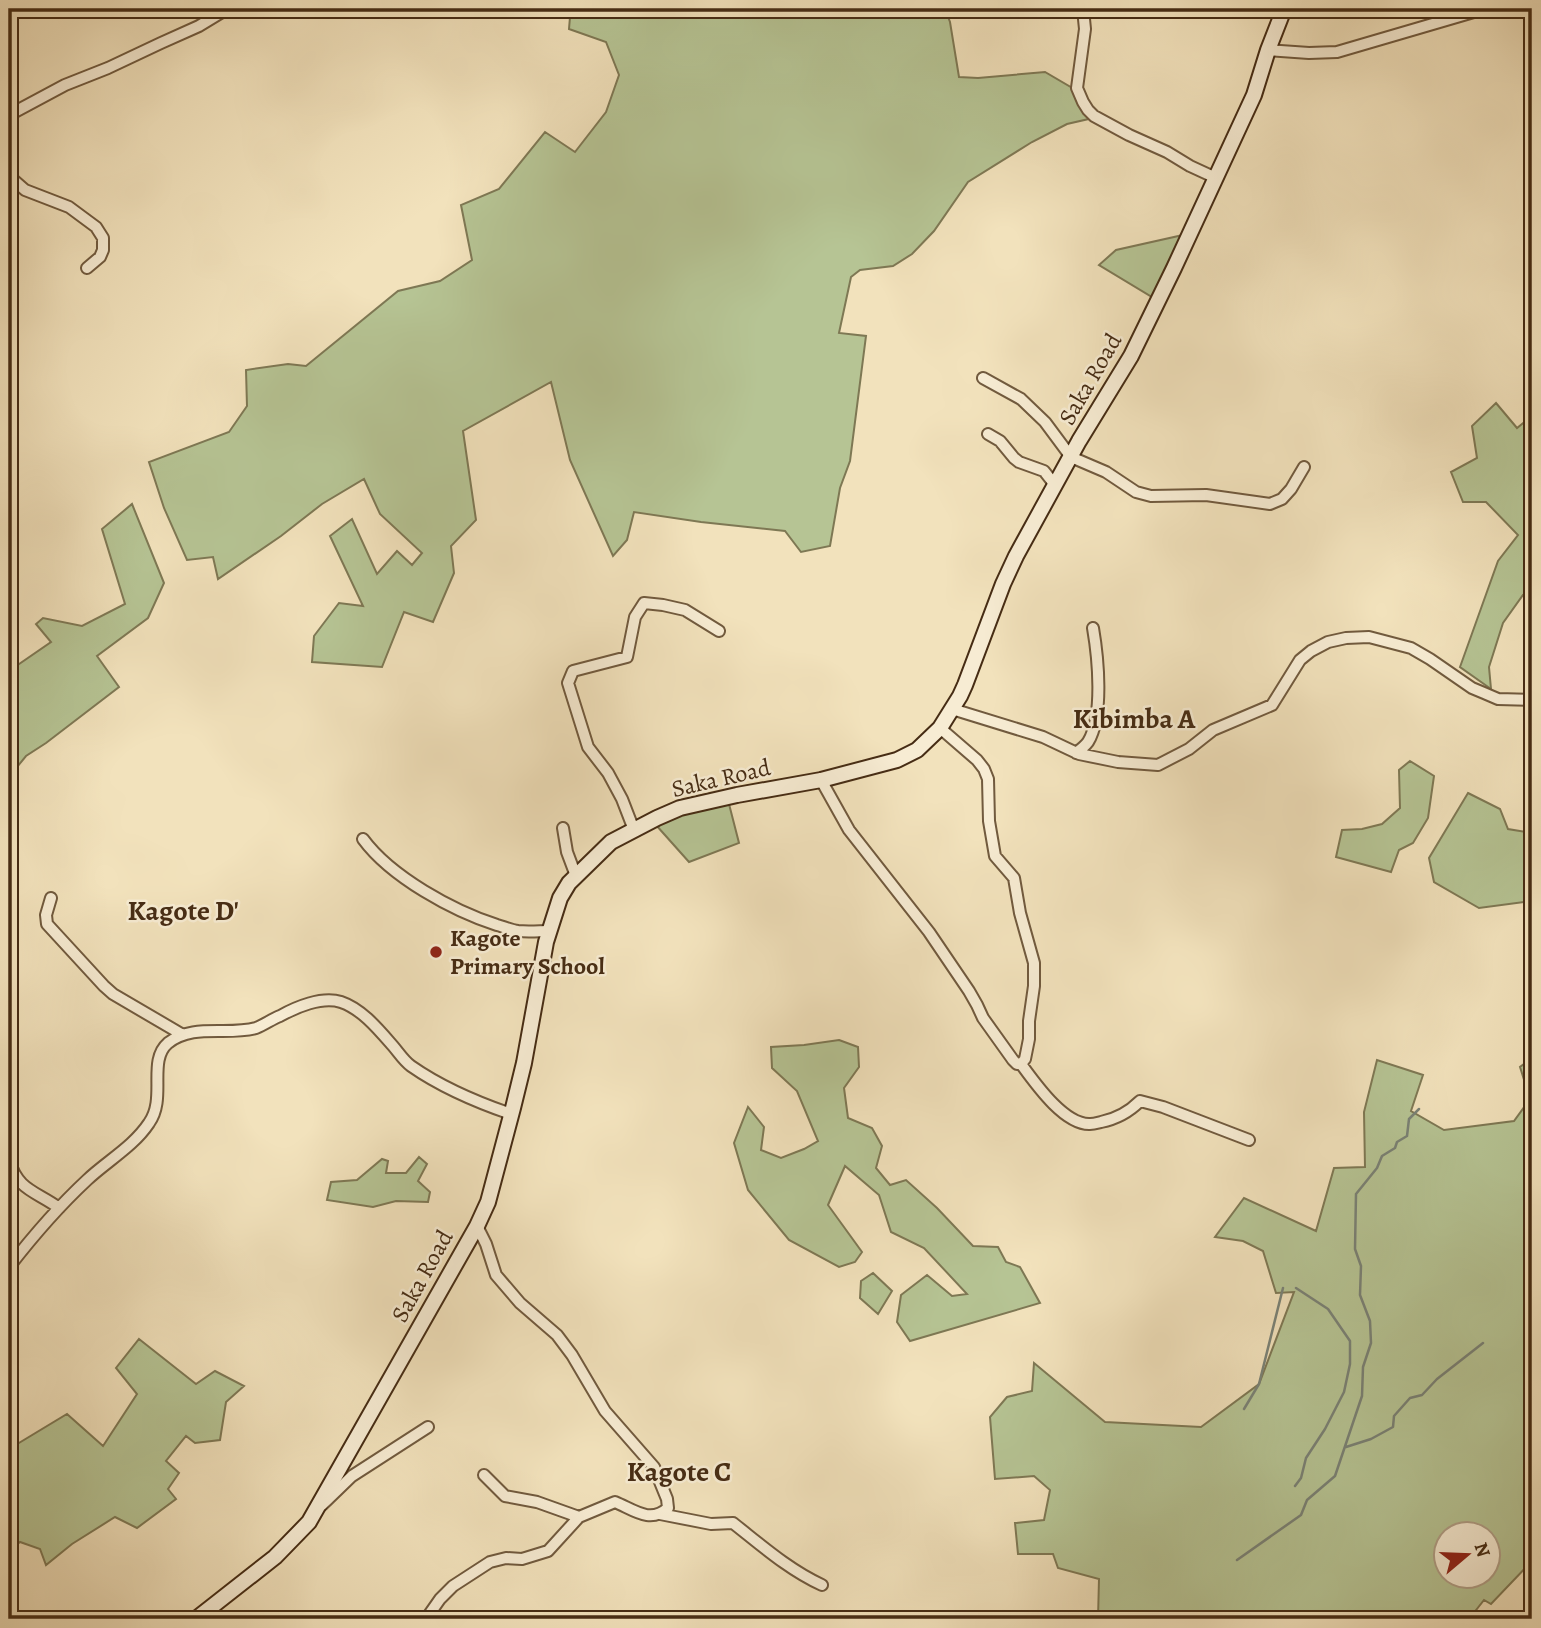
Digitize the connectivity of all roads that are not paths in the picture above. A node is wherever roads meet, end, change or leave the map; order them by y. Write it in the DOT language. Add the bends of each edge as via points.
graph roads {
  1 [pos="227,9"];
  2 [pos="1083,9"];
  3 [pos="1284,9"];
  4 [pos="1484,9"];
  5 [pos="1268,50"];
  6 [pos="9,115"];
  7 [pos="9,176"];
  8 [pos="1216,178"];
  9 [pos="87,268"];
  10 [pos="983,378"];
  11 [pos="988,434"];
  12 [pos="1071,457"];
  13 [pos="1304,467"];
  14 [pos="1055,485"];
  15 [pos="1093,628"];
  16 [pos="719,631"];
  17 [pos="1532,700"];
  18 [pos="952,709"];
  19 [pos="940,727"];
  20 [pos="1076,753"];
  21 [pos="821,780"];
  22 [pos="563,828"];
  23 [pos="634,830"];
  24 [pos="363,839"];
  25 [pos="576,876"];
  26 [pos="51,898"];
  27 [pos="550,930"];
  28 [pos="183,1035"];
  29 [pos="1021,1064"];
  30 [pos="511,1114"];
  31 [pos="1249,1140"];
  32 [pos="9,1160"];
  33 [pos="59,1208"];
  34 [pos="477,1226"];
  35 [pos="9,1267"];
  36 [pos="428,1427"];
  37 [pos="484,1475"];
  38 [pos="318,1509"];
  39 [pos="660,1514"];
  40 [pos="579,1517"];
  41 [pos="821,1585"];
  42 [pos="195,1619"];
  43 [pos="426,1619"];
  1 -- 6 [label="street"];
  2 -- 8 [label="street" via="1086,29 1077,88 1088,110"];
  3 -- 5 [label="main road, Saka Road"];
  4 -- 5 [label="street" via="1337,52"];
  5 -- 8 [label="main road, Saka Road" via="1254,95"];
  7 -- 9 [label="street" via="25,190 69,206 96,227 103,250"];
  8 -- 12 [label="main road, Saka Road" via="1131,356"];
  10 -- 12 [label="street" via="1021,400 1045,422"];
  11 -- 14 [label="street" via="1019,462 1044,471"];
  12 -- 13 [label="street" via="1151,496 1206,495 1270,504 1282,499"];
  12 -- 14 [label="main road, Saka Road"];
  14 -- 18 [label="main road, Saka Road" via="1003,584"];
  15 -- 20 [label="street" via="1097,710 1088,743"];
  16 -- 23 [label="street" via="685,610 644,603 635,617 627,657 573,671 568,683 588,747 622,799"];
  17 -- 20 [label="street" via="1498,699 1472,688 1411,648 1369,636 1346,638 1311,650 1272,705 1213,730 1158,765"];
  18 -- 19 [label="main road, Saka Road"];
  18 -- 20 [label="street" via="1043,737"];
  19 -- 21 [label="main road, Saka Road" via="917,751 897,760"];
  19 -- 29 [label="street" via="984,769 995,856 1014,878 1034,963 1029,1039"];
  21 -- 23 [label="main road, Saka Road" via="680,808"];
  21 -- 29 [label="street" via="849,830 929,932 1013,1060"];
  22 -- 25 [label="street"];
  23 -- 25 [label="main road, Saka Road" via="611,842"];
  24 -- 27 [label="street" via="399,875 477,919 517,931"];
  25 -- 27 [label="main road, Saka Road" via="560,898"];
  26 -- 28 [label="street" via="47,923 104,986"];
  27 -- 30 [label="main road, Saka Road"];
  28 -- 30 [label="street" via="244,1030 322,1001 340,1002 359,1012 409,1065 479,1103"];
  28 -- 33 [label="street" via="169,1042 158,1057 157,1104 149,1124"];
  29 -- 31 [label="street" via="1058,1109 1088,1125 1112,1120 1140,1101"];
  30 -- 34 [label="main road, Saka Road" via="488,1202"];
  32 -- 33 [label="street" via="22,1185"];
  33 -- 35 [label="street"];
  34 -- 38 [label="main road, Saka Road"];
  34 -- 39 [label="street" via="495,1275 558,1335 605,1411 654,1467 667,1499 668,1508"];
  36 -- 38 [label="street" via="352,1476"];
  37 -- 40 [label="street" via="505,1496"];
  38 -- 42 [label="main road, Saka Road" via="275,1557"];
  39 -- 40 [label="street" via="649,1517 615,1502"];
  39 -- 41 [label="street" via="711,1524 733,1523"];
  40 -- 43 [label="street" via="548,1550 522,1559 490,1562 453,1586"];
}
